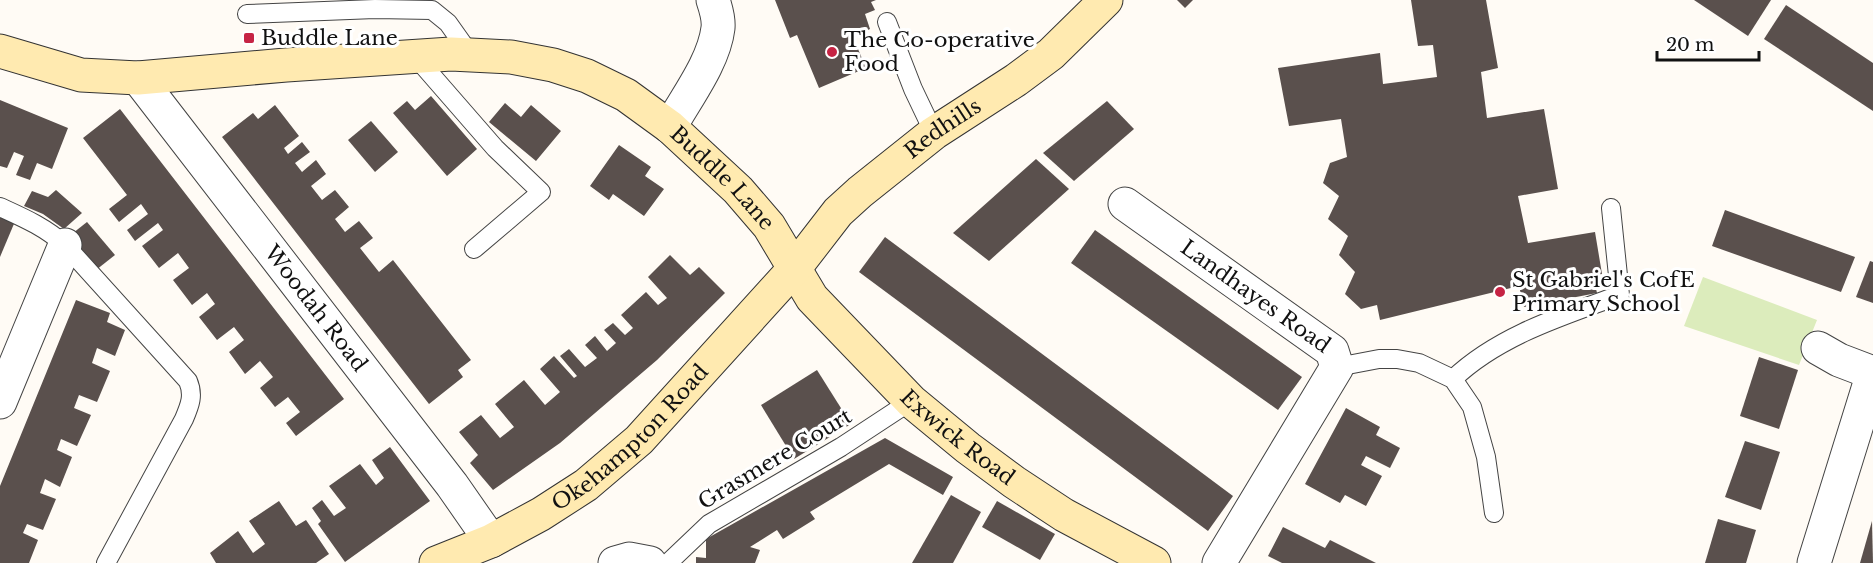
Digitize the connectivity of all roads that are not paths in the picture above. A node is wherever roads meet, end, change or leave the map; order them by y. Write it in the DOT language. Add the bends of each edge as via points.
graph roads {
  1 [pos="713,0"];
  2 [pos="1106,0"];
  3 [pos="246,14"];
  4 [pos="887,22"];
  5 [pos="0,51"];
  6 [pos="470,54"];
  7 [pos="414,55"];
  8 [pos="138,78"];
  9 [pos="670,127"];
  10 [pos="934,133"];
  11 [pos="1125,204"];
  12 [pos="0,207"];
  13 [pos="1611,208"];
  14 [pos="65,245"];
  15 [pos="474,249"];
  16 [pos="794,269"];
  17 [pos="1818,348"];
  18 [pos="1337,367"];
  19 [pos="1873,373"];
  20 [pos="1453,379"];
  21 [pos="911,401"];
  22 [pos="0,402"];
  23 [pos="1494,513"];
  24 [pos="491,541"];
  25 [pos="106,563"];
  26 [pos="436,563"];
  27 [pos="615,563"];
  28 [pos="650,563"];
  29 [pos="668,563"];
  30 [pos="1154,563"];
  31 [pos="1219,563"];
  32 [pos="1814,563"];
  1 -- 9 [label="street" via="718,26 715,42"];
  2 -- 10 [label="street, Redhills" via="1042,60"];
  3 -- 6 [label="lane" via="432,10 448,23"];
  4 -- 10 [label="lane"];
  5 -- 8 [label="street, Buddle Lane" via="81,75"];
  6 -- 7 [label="street, Buddle Lane"];
  6 -- 9 [label="street, Buddle Lane" via="511,57 572,70 626,95"];
  7 -- 8 [label="street, Buddle Lane"];
  7 -- 15 [label="lane" via="495,148 542,192"];
  8 -- 24 [label="street, Woodah Road" via="445,475"];
  9 -- 16 [label="street, Buddle Lane" via="738,190 769,226"];
  10 -- 16 [label="street, Redhills" via="838,212"];
  11 -- 18 [label="street, Landhayes Road" via="1332,351"];
  12 -- 14 [label="lane" via="34,222"];
  13 -- 20 [label="lane" via="1620,295 1511,337"];
  14 -- 22 [label="street"];
  14 -- 25 [label="lane" via="192,389 184,419"];
  16 -- 21 [label="street, Exwick Road" via="812,298"];
  16 -- 24 [label="street, Okehampton Road" via="639,440 586,485"];
  17 -- 19 [label="street"];
  18 -- 20 [label="lane" via="1397,359 1419,363"];
  18 -- 31 [label="street, Landhayes Road"];
  19 -- 32 [label="street"];
  20 -- 23 [label="lane" via="1472,407 1486,457"];
  21 -- 29 [label="lane, Grasmere Court" via="709,524"];
  21 -- 30 [label="street, Exwick Road" via="1014,482 1064,515"];
  24 -- 26 [label="street, Okehampton Road"];
  27 -- 28 [label="street" via="629,559"];
}
